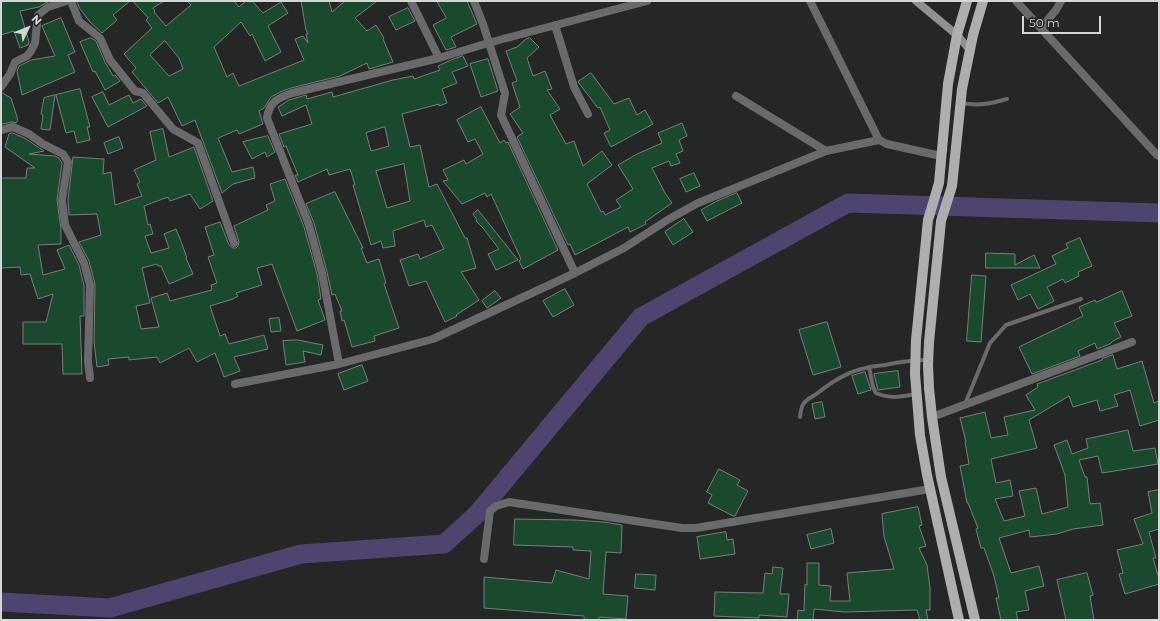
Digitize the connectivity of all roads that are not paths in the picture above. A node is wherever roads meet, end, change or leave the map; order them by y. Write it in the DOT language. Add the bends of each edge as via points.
graph roads {
  1 [pos="66,1"];
  2 [pos="71,1"];
  3 [pos="411,1"];
  4 [pos="474,1"];
  5 [pos="647,1"];
  6 [pos="810,1"];
  7 [pos="916,1"];
  8 [pos="966,1"];
  9 [pos="983,1"];
  10 [pos="1016,1"];
  11 [pos="1061,1"];
  12 [pos="555,25"];
  13 [pos="1041,28"];
  14 [pos="957,35"];
  15 [pos="488,42"];
  16 [pos="970,50"];
  17 [pos="439,58"];
  18 [pos="1,87"];
  19 [pos="736,96"];
  20 [pos="1007,99"];
  21 [pos="960,103"];
  22 [pos="588,114"];
  23 [pos="1,130"];
  24 [pos="879,140"];
  25 [pos="826,151"];
  26 [pos="941,156"];
  27 [pos="1159,156"];
  28 [pos="234,243"];
  29 [pos="575,273"];
  30 [pos="1081,299"];
  31 [pos="1132,342"];
  32 [pos="916,360"];
  33 [pos="928,360"];
  34 [pos="339,364"];
  35 [pos="869,367"];
  36 [pos="90,378"];
  37 [pos="235,384"];
  38 [pos="916,393"];
  39 [pos="965,404"];
  40 [pos="800,417"];
  41 [pos="932,417"];
  42 [pos="930,489"];
  43 [pos="484,559"];
  44 [pos="959,620"];
  45 [pos="975,620"];
  1 -- 18 [label="street" via="48,7 38,15 35,43 31,51 15,62"];
  2 -- 28 [label="street" via="79,21 100,38 110,60 135,92 143,93 173,129 198,144"];
  3 -- 17 [label="street"];
  4 -- 15 [label="street"];
  5 -- 12 [label="street"];
  6 -- 24 [label="street"];
  7 -- 14 [label="street"];
  8 -- 14 [label="main road"];
  9 -- 16 [label="main road"];
  10 -- 13 [label="street"];
  11 -- 13 [label="street"];
  12 -- 15 [label="street"];
  12 -- 22 [label="street" via="574,87"];
  13 -- 27 [label="street"];
  14 -- 16 [label="street"];
  14 -- 26 [label="main road" via="948,84"];
  15 -- 17 [label="street"];
  15 -- 29 [label="street" via="505,93 502,115"];
  16 -- 21 [label="main road"];
  17 -- 34 [label="street" via="292,93 274,102 268,109 267,118 309,225 322,273"];
  19 -- 25 [label="street"];
  20 -- 21 [label="lane" via="981,105"];
  21 -- 33 [label="main road" via="952,186 942,221"];
  23 -- 36 [label="street" via="13,127 30,134 63,154 68,162 62,200 65,225 84,263 90,285"];
  24 -- 25 [label="street"];
  24 -- 26 [label="street"];
  25 -- 29 [label="street" via="698,203 624,248"];
  26 -- 32 [label="main road" via="938,183 928,220"];
  29 -- 34 [label="street" via="433,339"];
  30 -- 39 [label="lane" via="1006,325 990,342"];
  31 -- 39 [label="street"];
  32 -- 33 [label="lane"];
  32 -- 35 [label="lane"];
  32 -- 38 [label="main road"];
  33 -- 41 [label="main road"];
  34 -- 37 [label="street"];
  35 -- 38 [label="lane" via="876,393 897,397"];
  35 -- 40 [label="lane" via="851,372 832,382 804,402"];
  38 -- 42 [label="main road" via="920,435"];
  39 -- 41 [label="street"];
  41 -- 45 [label="main road" via="941,477"];
  42 -- 43 [label="street" via="696,528 509,502 490,511"];
  42 -- 44 [label="main road"];
}
